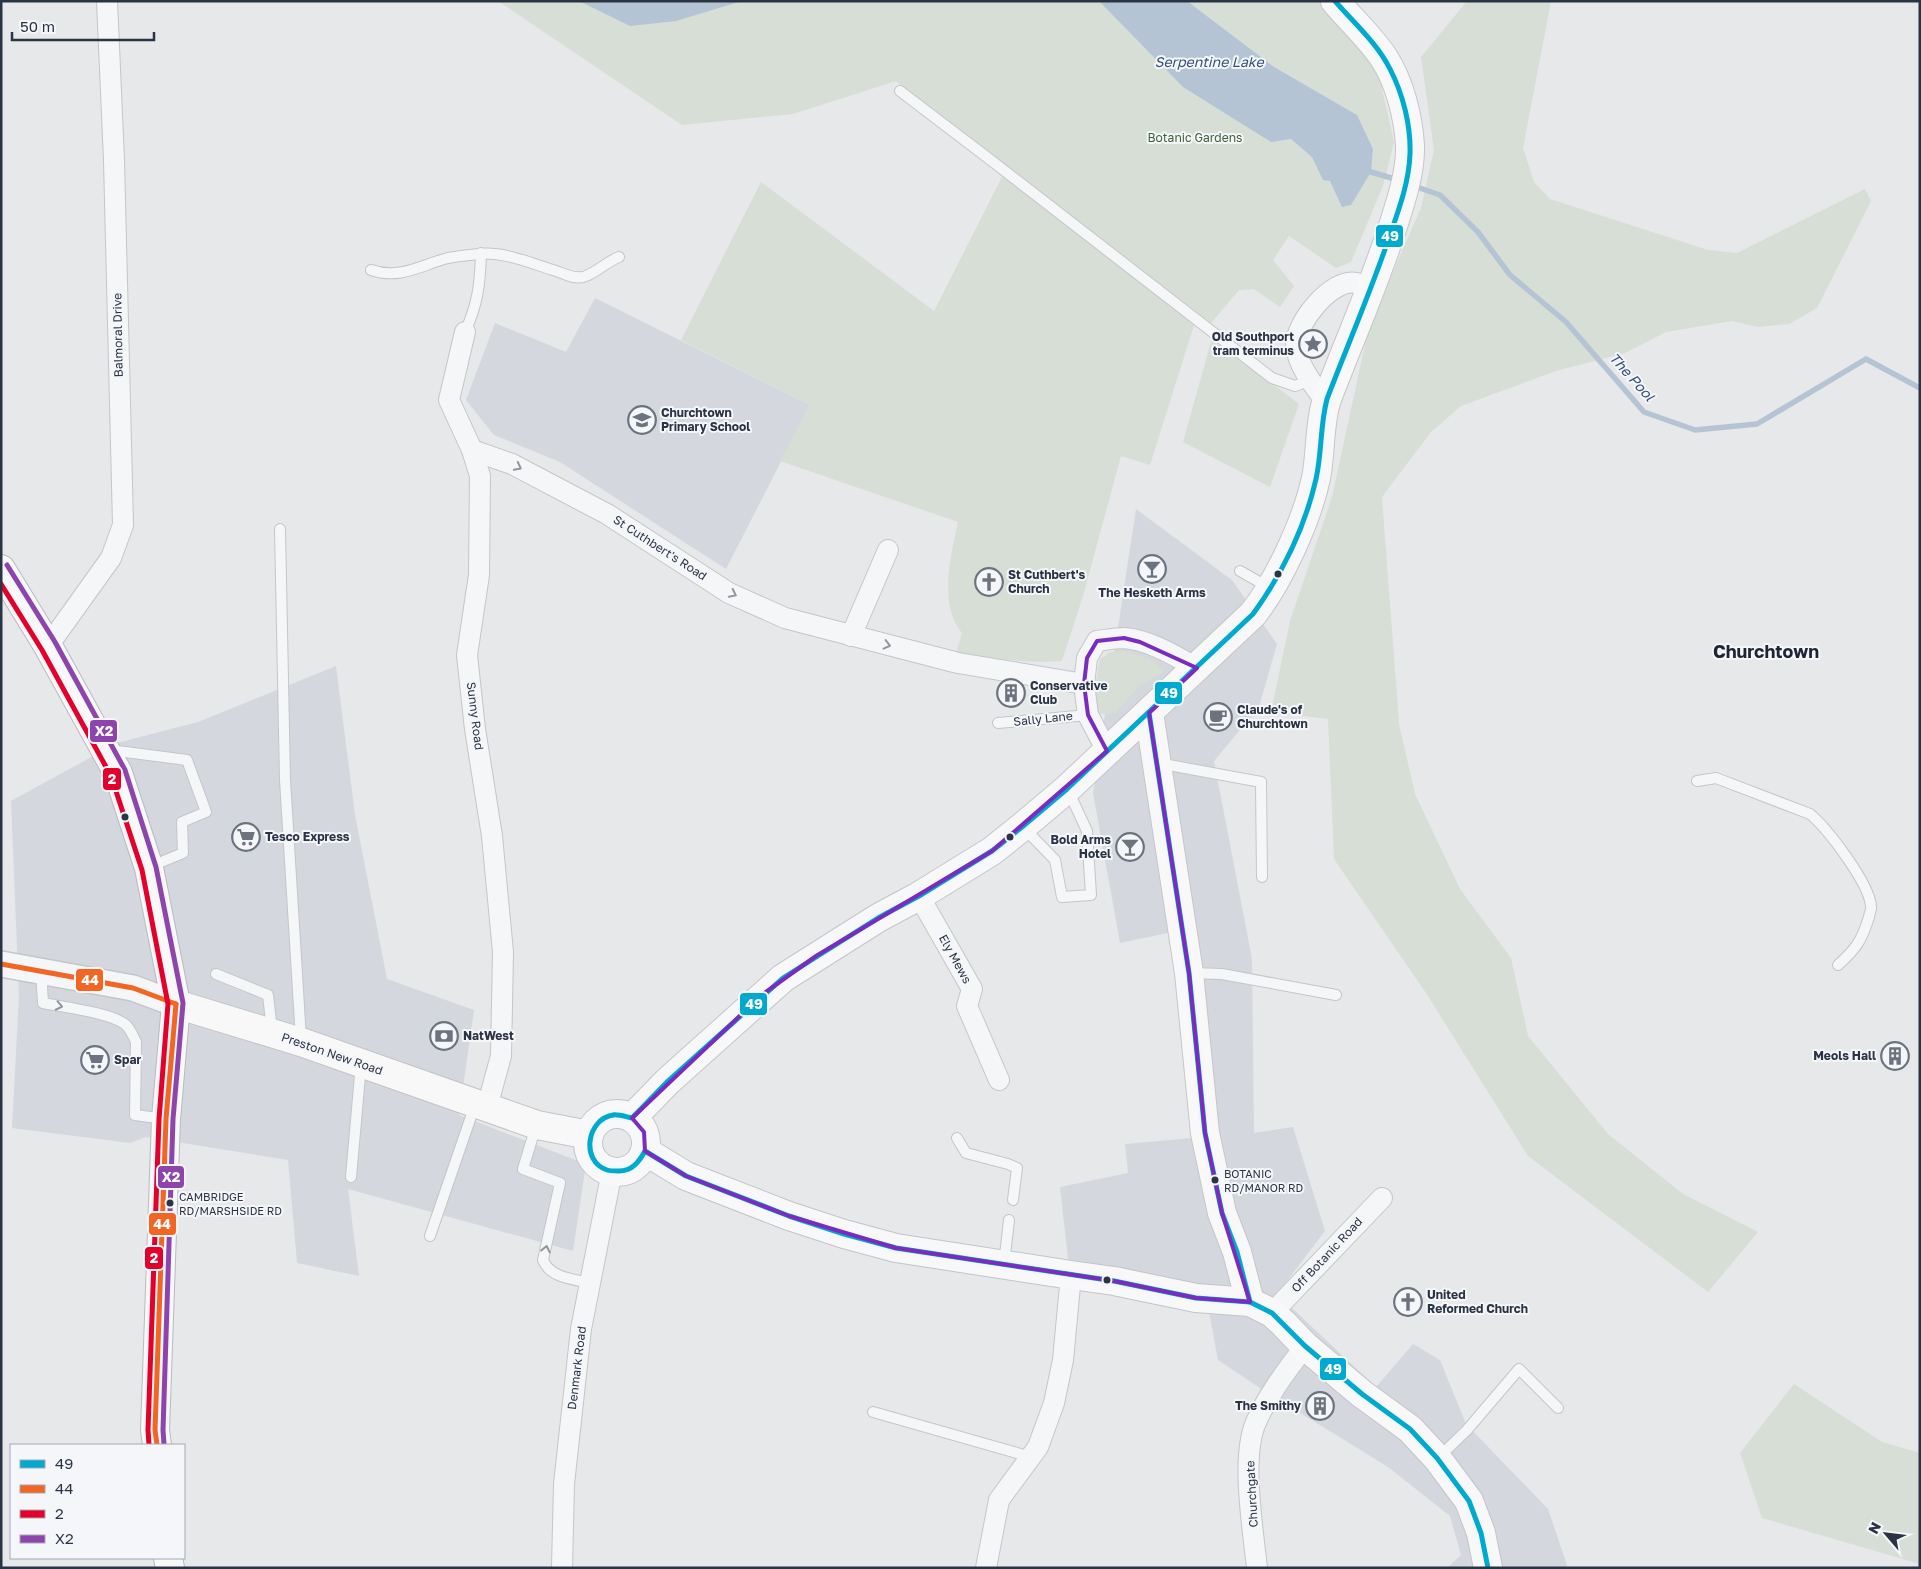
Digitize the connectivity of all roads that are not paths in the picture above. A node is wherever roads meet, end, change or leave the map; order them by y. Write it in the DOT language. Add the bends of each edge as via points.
graph roads {
  1 [pos="107,1"];
  2 [pos="1334,1"];
  3 [pos="900,91"];
  4 [pos="481,254"];
  5 [pos="619,257"];
  6 [pos="371,270"];
  7 [pos="1370,290"];
  8 [pos="465,332"];
  9 [pos="1310,380"];
  10 [pos="1326,402"];
  11 [pos="472,450"];
  12 [pos="280,530"];
  13 [pos="888,550"];
  14 [pos="1,569"];
  15 [pos="1240,571"];
  16 [pos="1270,588"];
  17 [pos="851,636"];
  18 [pos="48,646"];
  19 [pos="1197,668"];
  20 [pos="1084,684"];
  21 [pos="1150,713"];
  22 [pos="1088,715"];
  23 [pos="998,723"];
  24 [pos="106,749"];
  25 [pos="1107,751"];
  26 [pos="1157,763"];
  27 [pos="1697,781"];
  28 [pos="1067,789"];
  29 [pos="1022,826"];
  30 [pos="149,868"];
  31 [pos="1262,877"];
  32 [pos="919,896"];
  33 [pos="1,964"];
  34 [pos="1838,964"];
  35 [pos="40,970"];
  36 [pos="1189,973"];
  37 [pos="216,974"];
  38 [pos="1336,995"];
  39 [pos="176,1004"];
  40 [pos="272,1034"];
  41 [pos="301,1042"];
  42 [pos="361,1063"];
  43 [pos="999,1080"];
  44 [pos="481,1106"];
  45 [pos="632,1118"];
  46 [pos="166,1119"];
  47 [pos="537,1124"];
  48 [pos="589,1135"];
  49 [pos="957,1138"];
  50 [pos="644,1151"];
  51 [pos="612,1171"];
  52 [pos="351,1177"];
  53 [pos="1382,1198"];
  54 [pos="1013,1200"];
  55 [pos="1009,1220"];
  56 [pos="430,1236"];
  57 [pos="1004,1265"];
  58 [pos="1071,1276"];
  59 [pos="590,1283"];
  60 [pos="1261,1307"];
  61 [pos="1305,1346"];
  62 [pos="1558,1408"];
  63 [pos="873,1412"];
  64 [pos="157,1444"];
  65 [pos="1031,1457"];
  66 [pos="1438,1458"];
  67 [pos="562,1568"];
  68 [pos="986,1568"];
  69 [pos="1257,1568"];
  70 [pos="1488,1568"];
  1 -- 18 [label="street, Balmoral Drive" via="123,525 112,558"];
  2 -- 7 [label="main road" via="1376,48 1393,74 1404,109 1410,147 1400,204"];
  3 -- 9 [label="lane" via="1272,378 1295,386"];
  4 -- 5 [label="lane" via="520,260 573,277 596,271"];
  4 -- 6 [label="lane" via="450,258 391,274"];
  4 -- 8 [label="lane" via="475,310"];
  7 -- 9 [label="street" via="1356,283 1343,284 1310,311 1296,345"];
  7 -- 10 [label="main road"];
  8 -- 11 [label="street, Sunny Road" via="448,400"];
  9 -- 10 [label="street"];
  10 -- 16 [label="main road" via="1316,477 1308,507"];
  11 -- 17 [label="street, St Cuthbert's Road, one-way" via="512,464 607,514 729,593 785,618"];
  11 -- 44 [label="street, Sunny Road" via="480,476 479,575 467,655 492,836 503,952 501,1056"];
  12 -- 41 [label="lane" via="285,780"];
  13 -- 17 [label="street"];
  14 -- 18 [label="main road"];
  15 -- 16 [label="lane"];
  16 -- 19 [label="main road" via="1253,614"];
  17 -- 20 [label="street, St Cuthbert's Road, one-way" via="958,663"];
  18 -- 24 [label="main road"];
  19 -- 20 [label="street" via="1166,651 1140,642 1124,638 1097,641 1087,658"];
  19 -- 21 [label="main road"];
  20 -- 22 [label="street"];
  21 -- 25 [label="main road"];
  21 -- 26 [label="main road"];
  22 -- 23 [label="lane, Sally Lane"];
  22 -- 25 [label="street"];
  24 -- 30 [label="main road" via="118,773"];
  24 -- 30 [label="lane" via="187,760 206,812 182,822 183,853"];
  25 -- 28 [label="main road"];
  26 -- 31 [label="lane" via="1262,782"];
  26 -- 36 [label="main road"];
  27 -- 34 [label="lane" via="1716,778 1810,814 1822,824 1862,881 1872,906 1855,950"];
  28 -- 29 [label="main road"];
  28 -- 29 [label="lane" via="1087,831 1091,894 1062,896 1055,860"];
  29 -- 32 [label="main road" via="992,851"];
  30 -- 39 [label="main road"];
  32 -- 43 [label="street, Ely Mews" via="972,989 967,1006"];
  32 -- 45 [label="main road" via="783,978 668,1081"];
  33 -- 35 [label="street"];
  35 -- 39 [label="street" via="133,988"];
  35 -- 46 [label="lane, one-way" via="43,1003 110,1017 133,1034 136,1042 135,1115"];
  36 -- 38 [label="lane" via="1222,974"];
  36 -- 60 [label="main road" via="1207,1141 1222,1213"];
  37 -- 40 [label="lane" via="268,995"];
  39 -- 40 [label="main road, Preston New Road"];
  39 -- 46 [label="main road"];
  40 -- 41 [label="main road, Preston New Road"];
  41 -- 42 [label="main road, Preston New Road"];
  42 -- 44 [label="main road, Preston New Road"];
  42 -- 52 [label="lane"];
  44 -- 47 [label="main road, Preston New Road"];
  44 -- 56 [label="lane"];
  45 -- 48 [label="main road" via="615,1114 607,1116 599,1120"];
  45 -- 50 [label="main road" via="644,1132"];
  46 -- 64 [label="main road"];
  47 -- 48 [label="main road, Preston New Road"];
  59 -- 47 [label="lane, one-way" via="555,1274 543,1260 560,1182 522,1169"];
  48 -- 51 [label="main road" via="588,1144 595,1161"];
  49 -- 54 [label="lane" via="966,1153 1017,1168"];
  50 -- 51 [label="main road" via="641,1159 628,1169"];
  50 -- 57 [label="main road" via="686,1176 844,1234 896,1248"];
  51 -- 59 [label="street, Denmark Road"];
  53 -- 60 [label="street, Off Botanic Road"];
  55 -- 57 [label="lane"];
  57 -- 58 [label="main road"];
  58 -- 60 [label="main road" via="1114,1280 1196,1298"];
  58 -- 65 [label="street" via="1062,1369 1054,1403 1038,1447"];
  59 -- 67 [label="street, Denmark Road" via="580,1329 564,1484"];
  60 -- 61 [label="main road"];
  61 -- 66 [label="main road" via="1410,1429"];
  61 -- 69 [label="street, Churchgate" via="1256,1421 1251,1440 1249,1465"];
  62 -- 66 [label="lane" via="1519,1369 1468,1430"];
  63 -- 65 [label="lane"];
  65 -- 68 [label="street" via="999,1500"];
  66 -- 70 [label="main road" via="1469,1501"];
}
